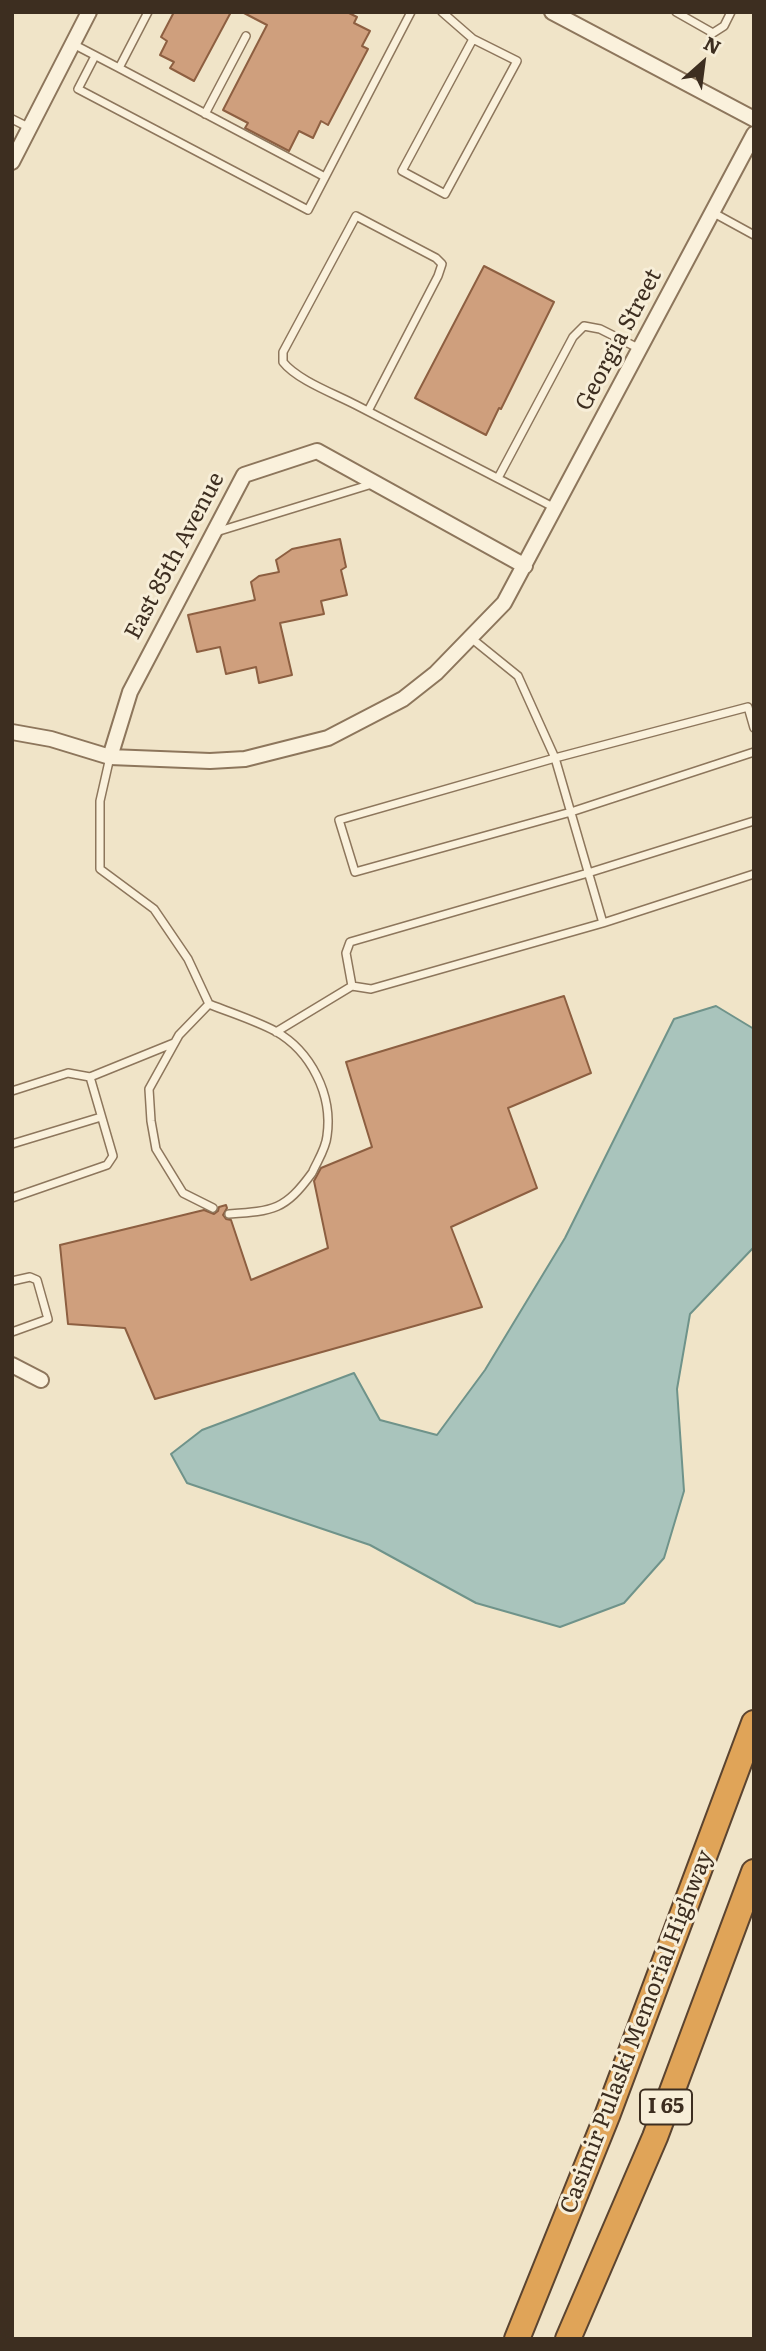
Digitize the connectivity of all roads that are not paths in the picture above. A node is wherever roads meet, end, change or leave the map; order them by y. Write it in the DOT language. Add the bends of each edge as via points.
graph roads {
  1 [pos="89,12"];
  2 [pos="148,12"];
  3 [pos="411,12"];
  4 [pos="442,12"];
  5 [pos="676,12"];
  6 [pos="732,12"];
  7 [pos="555,13"];
  8 [pos="246,36"];
  9 [pos="473,38"];
  10 [pos="73,44"];
  11 [pos="95,56"];
  12 [pos="119,68"];
  13 [pos="205,114"];
  14 [pos="12,119"];
  15 [pos="754,119"];
  16 [pos="30,128"];
  17 [pos="754,134"];
  18 [pos="12,162"];
  19 [pos="325,177"];
  20 [pos="712,212"];
  21 [pos="754,234"];
  22 [pos="640,349"];
  23 [pos="368,411"];
  24 [pos="498,478"];
  25 [pos="375,483"];
  26 [pos="556,508"];
  27 [pos="212,533"];
  28 [pos="525,566"];
  29 [pos="471,638"];
  30 [pos="754,728"];
  31 [pos="12,732"];
  32 [pos="754,752"];
  33 [pos="110,757"];
  34 [pos="555,758"];
  35 [pos="571,812"];
  36 [pos="754,821"];
  37 [pos="588,873"];
  38 [pos="754,874"];
  39 [pos="603,923"];
  40 [pos="352,986"];
  41 [pos="209,1004"];
  42 [pos="276,1032"];
  43 [pos="176,1042"];
  44 [pos="90,1077"];
  45 [pos="12,1091"];
  46 [pos="101,1117"];
  47 [pos="12,1144"];
  48 [pos="12,1198"];
  49 [pos="213,1208"];
  50 [pos="229,1214"];
  51 [pos="12,1282"];
  52 [pos="12,1332"];
  53 [pos="12,1365"];
  54 [pos="41,1380"];
  55 [pos="754,1723"];
  56 [pos="754,1872"];
  57 [pos="517,2339"];
  58 [pos="568,2339"];
  1 -- 10 [label="street"];
  2 -- 12 [label="lane"];
  3 -- 19 [label="lane"];
  4 -- 9 [label="lane"];
  5 -- 6 [label="lane" via="712,33 724,26"];
  7 -- 15 [label="street"];
  8 -- 13 [label="lane"];
  9 -- 9 [label="lane" via="517,61 445,194 402,172"];
  10 -- 11 [label="lane"];
  10 -- 16 [label="street"];
  11 -- 12 [label="lane"];
  11 -- 19 [label="lane" via="78,89 90,96 308,210"];
  12 -- 13 [label="lane"];
  13 -- 19 [label="lane"];
  14 -- 16 [label="lane"];
  16 -- 18 [label="street"];
  17 -- 20 [label="street, Georgia Street"];
  20 -- 21 [label="lane"];
  20 -- 22 [label="street, Georgia Street"];
  22 -- 24 [label="lane" via="584,326 573,337"];
  22 -- 26 [label="street, Georgia Street"];
  23 -- 23 [label="lane" via="289,370 283,362 283,352 356,216 442,264"];
  23 -- 24 [label="lane"];
  24 -- 26 [label="lane"];
  25 -- 27 [label="lane"];
  25 -- 27 [label="street, East 85th Avenue" via="317,451 244,475"];
  25 -- 28 [label="street, East 85th Avenue"];
  26 -- 28 [label="street, Georgia Street"];
  27 -- 33 [label="street, East 85th Avenue" via="130,692"];
  28 -- 29 [label="street, Georgia Street" via="504,603"];
  29 -- 33 [label="street, Georgia Street" via="403,699 328,738 245,759"];
  29 -- 34 [label="lane" via="517,677"];
  30 -- 34 [label="lane" via="748,707"];
  31 -- 33 [label="street, Georgia Street"];
  32 -- 35 [label="lane"];
  33 -- 41 [label="lane" via="100,801 100,869 155,909"];
  34 -- 35 [label="lane"];
  34 -- 35 [label="lane" via="339,820 355,872"];
  35 -- 37 [label="lane"];
  36 -- 37 [label="lane"];
  37 -- 39 [label="lane"];
  37 -- 40 [label="lane" via="350,942 346,953"];
  38 -- 39 [label="lane"];
  39 -- 40 [label="lane" via="371,989"];
  40 -- 42 [label="lane"];
  41 -- 42 [label="lane"];
  41 -- 43 [label="lane"];
  42 -- 50 [label="lane" via="299,1051 319,1077 328,1107 327,1138 313,1172 295,1195 267,1211"];
  43 -- 44 [label="lane"];
  43 -- 49 [label="lane" via="149,1089 156,1149 183,1193"];
  44 -- 45 [label="lane" via="68,1073"];
  44 -- 46 [label="lane"];
  46 -- 47 [label="lane"];
  46 -- 48 [label="lane" via="114,1156 107,1165"];
  51 -- 52 [label="lane" via="30,1277 37,1280 48,1320"];
  53 -- 54 [label="street"];
  55 -- 57 [label="highway, Casimir Pulaski Memorial Highway / I 65" via="607,2116"];
  56 -- 58 [label="highway, I 65" via="655,2137"];
}
